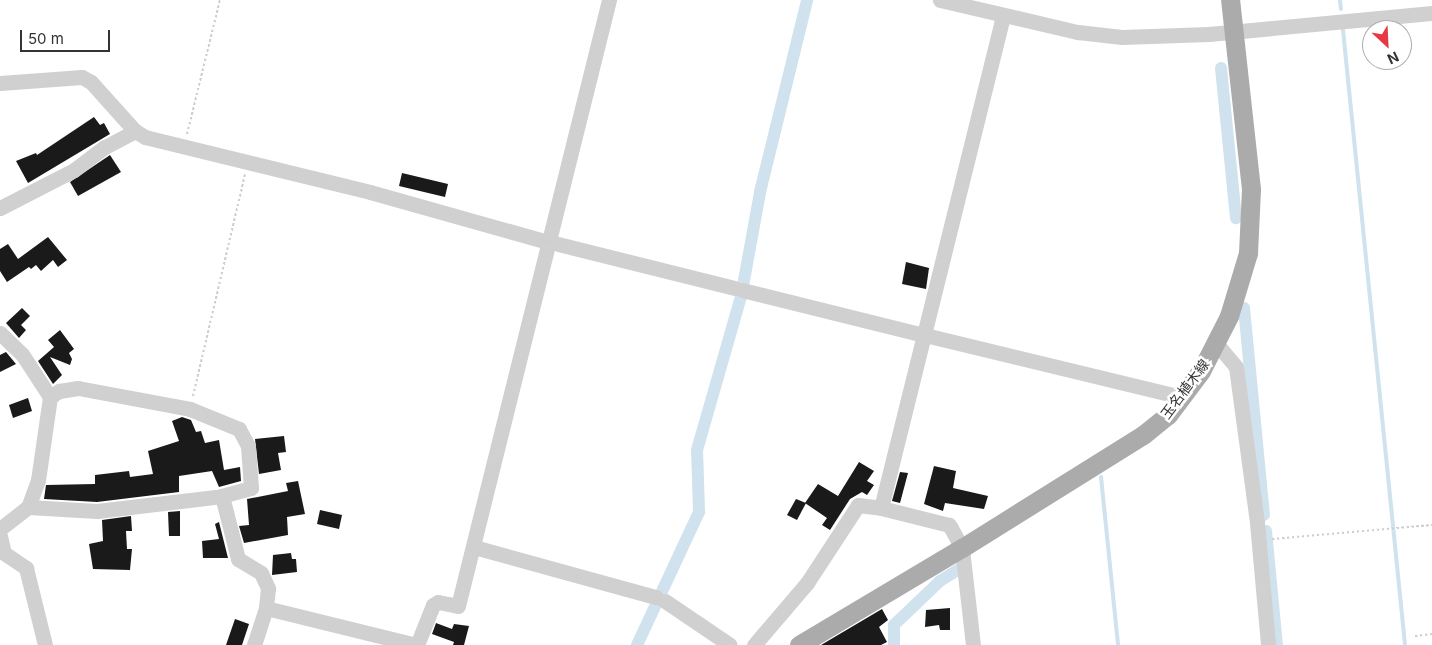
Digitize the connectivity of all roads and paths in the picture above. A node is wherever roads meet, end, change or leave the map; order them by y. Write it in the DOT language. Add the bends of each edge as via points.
graph roads {
  1 [pos="220,0"];
  2 [pos="609,0"];
  3 [pos="940,0"];
  4 [pos="1230,0"];
  5 [pos="1432,13"];
  6 [pos="1002,16"];
  7 [pos="1222,32"];
  8 [pos="0,83"];
  9 [pos="135,131"];
  10 [pos="184,148"];
  11 [pos="248,162"];
  12 [pos="0,208"];
  13 [pos="0,333"];
  14 [pos="1216,344"];
  15 [pos="50,397"];
  16 [pos="1182,398"];
  17 [pos="190,409"];
  18 [pos="222,496"];
  19 [pos="28,507"];
  20 [pos="881,508"];
  21 [pos="1432,525"];
  22 [pos="0,530"];
  23 [pos="1272,530"];
  24 [pos="0,536"];
  25 [pos="474,547"];
  26 [pos="962,548"];
  27 [pos="266,608"];
  28 [pos="1432,634"];
  29 [pos="1415,636"];
  30 [pos="45,645"];
  31 [pos="254,645"];
  32 [pos="417,645"];
  33 [pos="730,645"];
  34 [pos="754,645"];
  35 [pos="799,645"];
  36 [pos="973,645"];
  37 [pos="1268,645"];
  1 -- 10 [label="path"];
  2 -- 25 [label="street"];
  3 -- 6 [label="street"];
  4 -- 7 [label="main road, 玉名植木線"];
  5 -- 7 [label="street"];
  6 -- 7 [label="street" via="1078,32 1122,37"];
  6 -- 20 [label="street"];
  7 -- 14 [label="main road, 玉名植木線" via="1251,189 1248,244 1240,287"];
  8 -- 9 [label="street" via="82,77 91,82"];
  9 -- 10 [label="street"];
  9 -- 12 [label="street" via="105,147 74,170"];
  10 -- 11 [label="street"];
  11 -- 16 [label="street" via="551,242"];
  11 -- 17 [label="path"];
  13 -- 15 [label="street" via="22,354"];
  14 -- 16 [label="main road, 玉名植木線" via="1202,371"];
  14 -- 37 [label="street" via="1236,367 1257,523"];
  15 -- 17 [label="street" via="59,391 78,388"];
  15 -- 19 [label="street" via="38,480"];
  16 -- 26 [label="main road, 玉名植木線" via="1168,416 1143,435"];
  17 -- 18 [label="street" via="239,429 245,436 251,488"];
  18 -- 19 [label="street" via="97,511"];
  18 -- 27 [label="street" via="238,559 266,579"];
  19 -- 22 [label="street"];
  20 -- 26 [label="street" via="948,525"];
  20 -- 34 [label="street" via="858,505 807,584"];
  21 -- 23 [label="path" via="1273,539"];
  24 -- 30 [label="street" via="4,552 26,568"];
  25 -- 32 [label="street" via="458,606 438,602 433,605"];
  25 -- 33 [label="street" via="661,599"];
  26 -- 35 [label="main road, 玉名植木線"];
  26 -- 36 [label="street"];
  27 -- 31 [label="street"];
  27 -- 32 [label="street"];
  28 -- 29 [label="path"];
}
